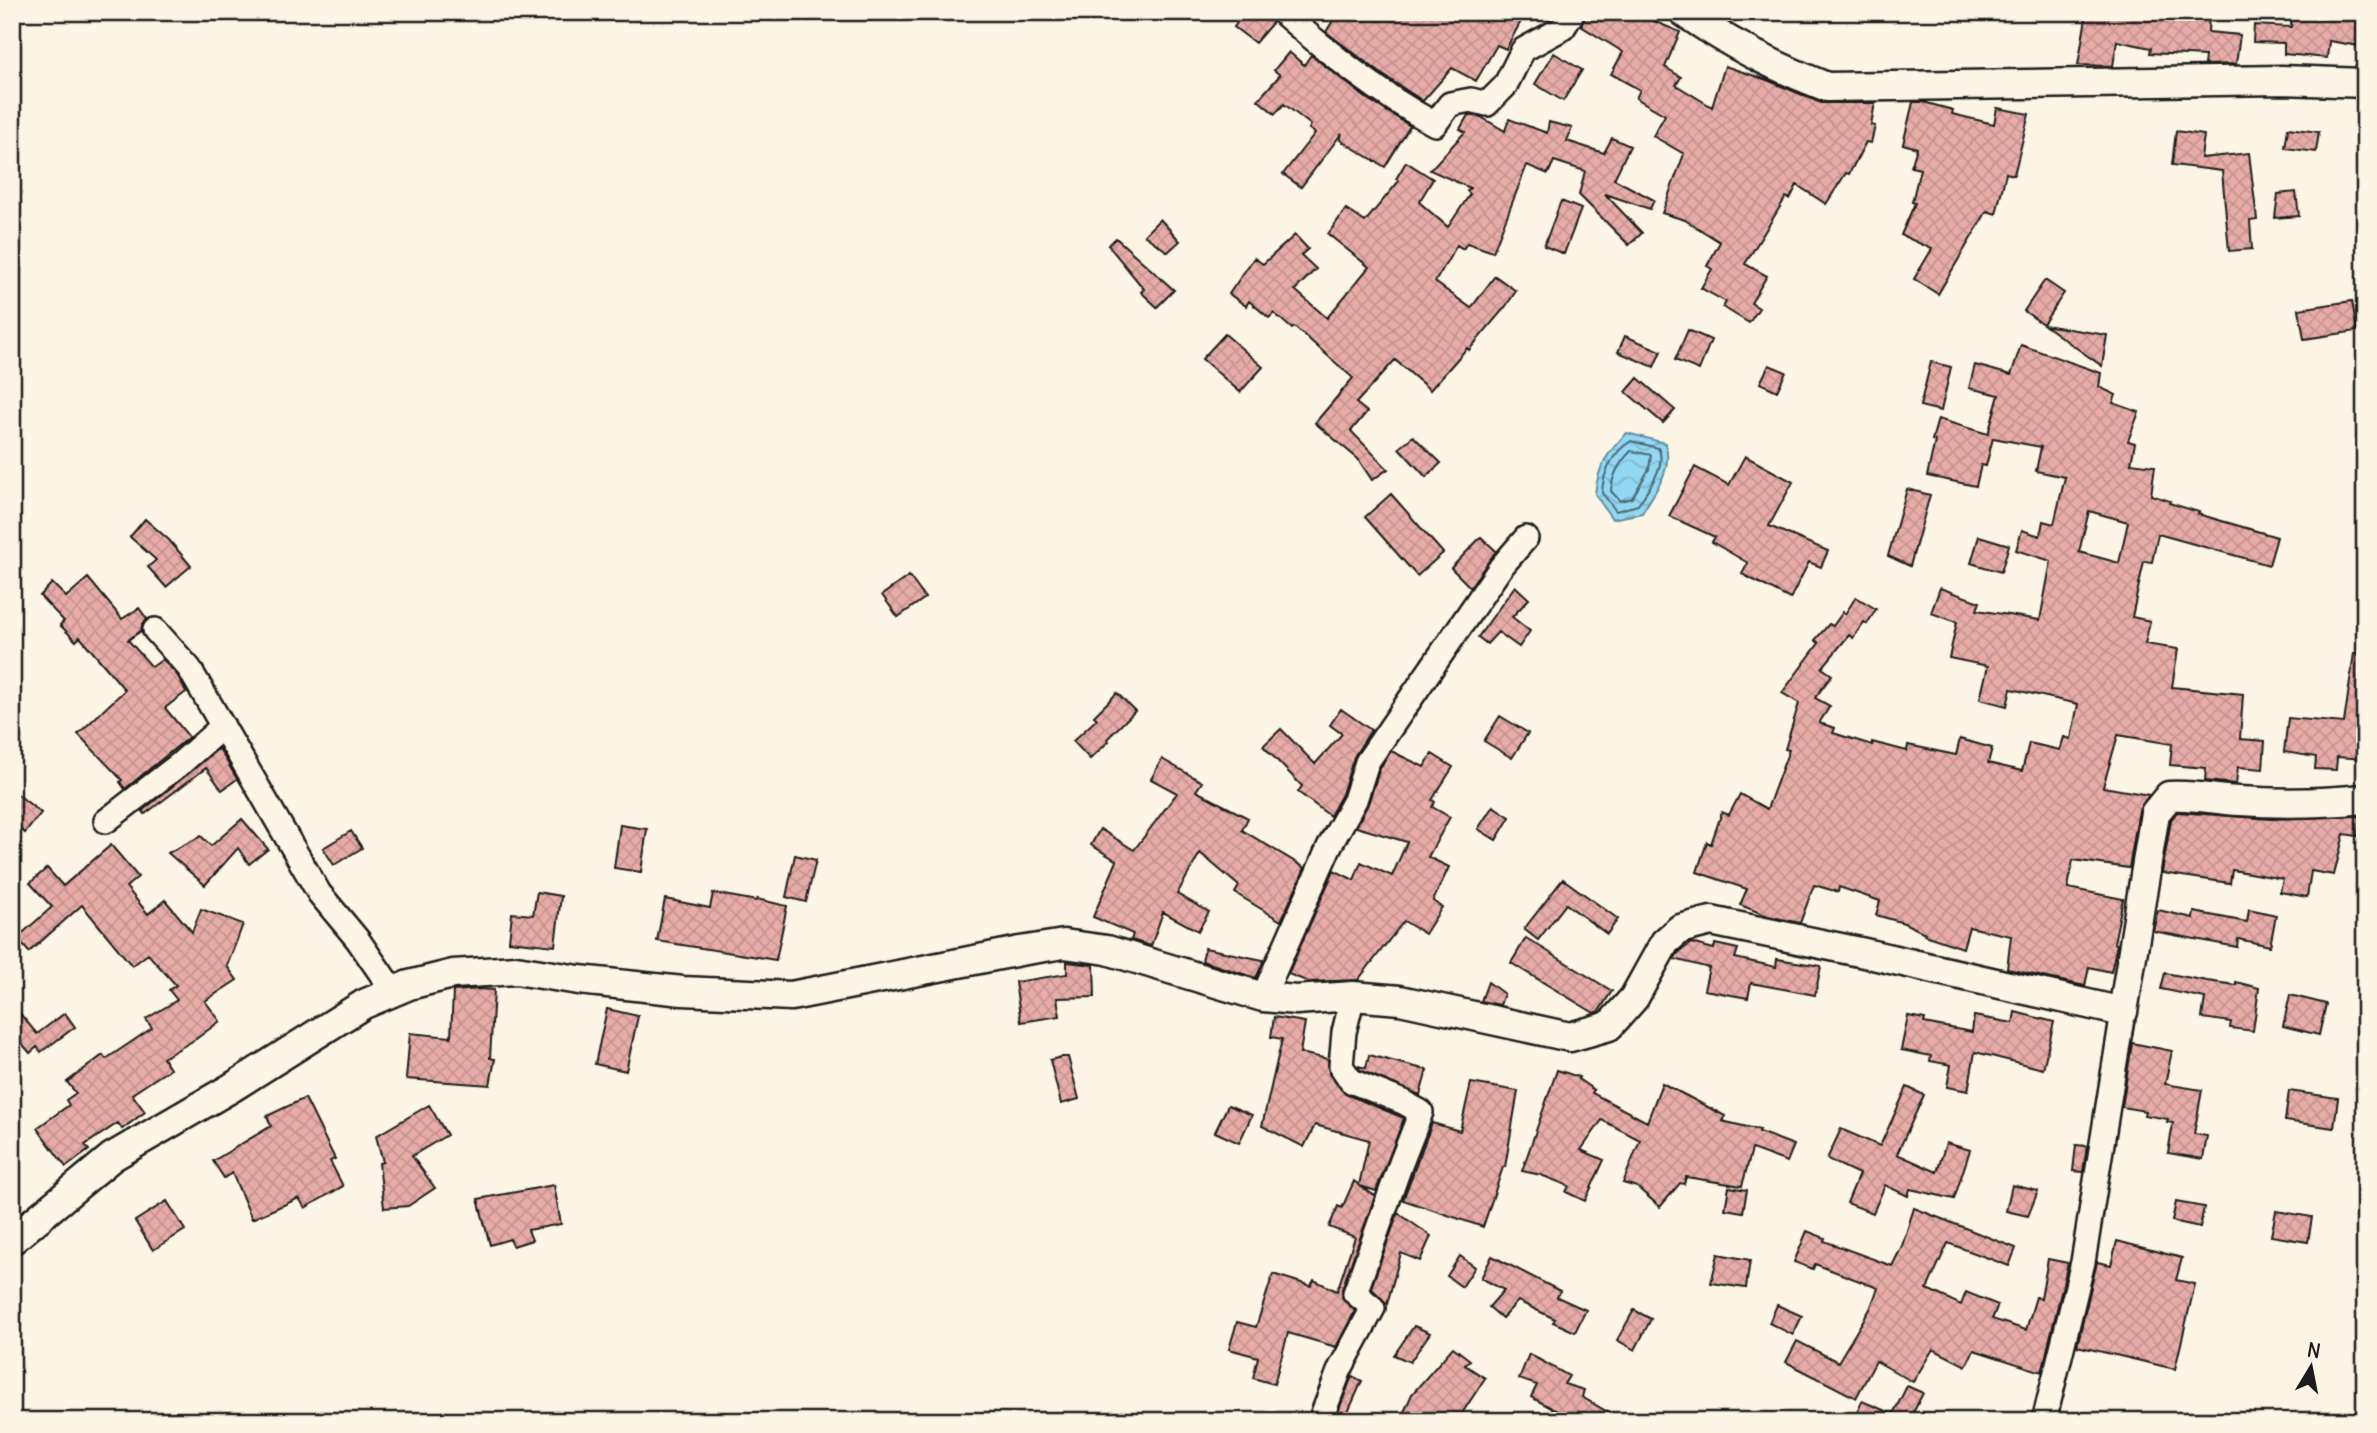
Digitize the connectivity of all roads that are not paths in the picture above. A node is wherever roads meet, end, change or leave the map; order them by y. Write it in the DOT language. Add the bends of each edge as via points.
graph roads {
  1 [pos="1282,12"];
  2 [pos="1573,12"];
  3 [pos="1684,12"];
  4 [pos="2365,83"];
  5 [pos="1526,538"];
  6 [pos="155,630"];
  7 [pos="223,726"];
  8 [pos="2365,799"];
  9 [pos="107,821"];
  10 [pos="393,991"];
  11 [pos="1353,996"];
  12 [pos="1264,997"];
  13 [pos="2123,1012"];
  14 [pos="12,1240"];
  15 [pos="1320,1421"];
  16 [pos="2044,1421"];
  1 -- 2 [label="street" via="1354,73 1435,124 1450,104 1471,100 1487,104 1505,86 1523,50 1563,28"];
  3 -- 4 [label="street" via="1772,65 1827,87 2254,80"];
  5 -- 12 [label="street" via="1501,567 1367,762 1355,800 1329,847"];
  6 -- 7 [label="street" via="189,668"];
  7 -- 9 [label="street"];
  7 -- 10 [label="street" via="319,893"];
  8 -- 13 [label="street" via="2325,803 2169,796 2155,813"];
  10 -- 12 [label="street" via="453,974 516,970 683,991 791,996 1064,944 1107,950"];
  10 -- 14 [label="street" via="364,1004 112,1157"];
  11 -- 12 [label="street"];
  11 -- 13 [label="street" via="1400,1000 1570,1037 1609,1026 1634,998 1665,942 1680,929 1712,921"];
  11 -- 15 [label="street" via="1341,1066 1351,1081 1421,1112 1355,1293 1373,1308 1340,1369"];
  13 -- 16 [label="street" via="2083,1262"];
}
